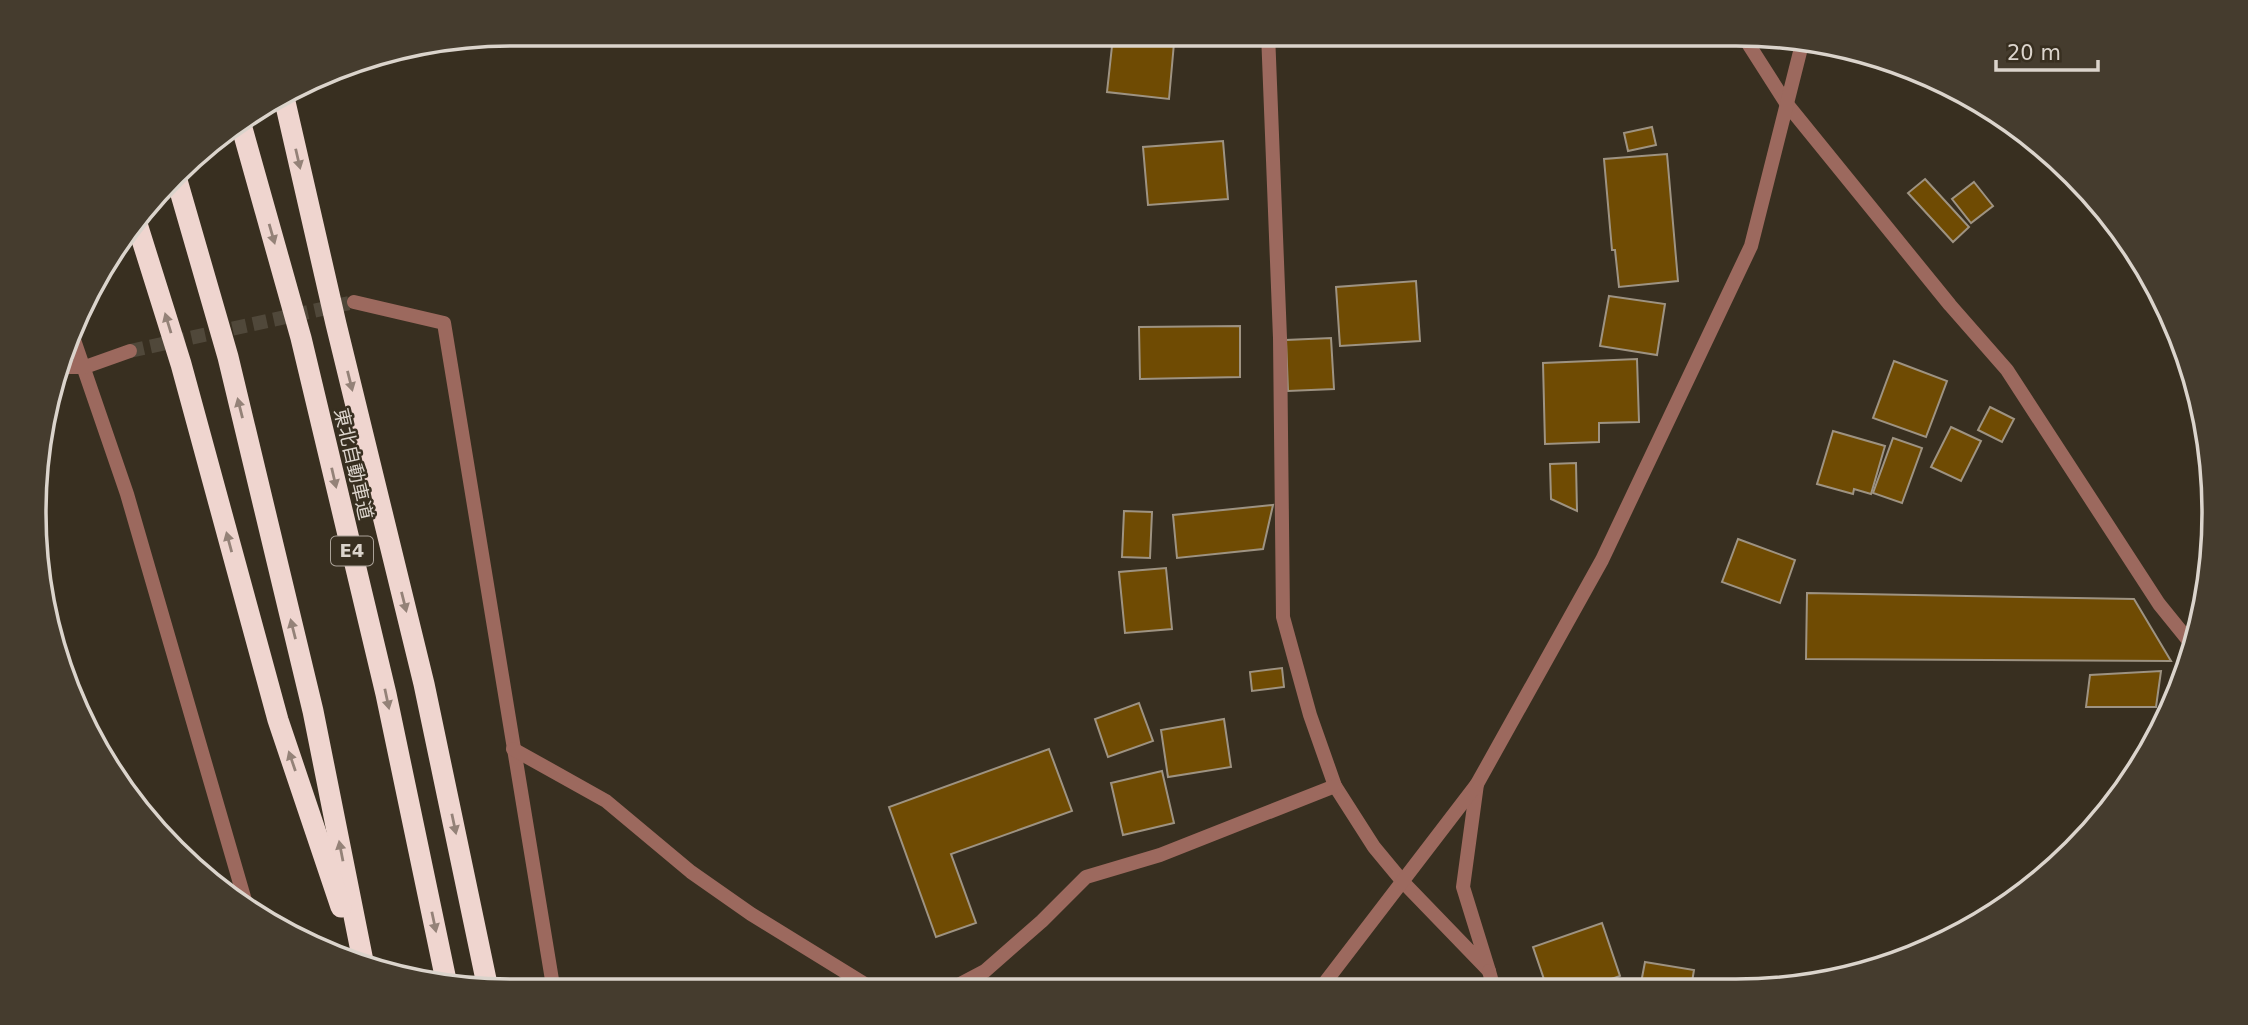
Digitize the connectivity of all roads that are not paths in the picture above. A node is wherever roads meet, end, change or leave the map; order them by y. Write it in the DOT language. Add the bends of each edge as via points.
graph roads {
  1 [pos="1269,46"];
  2 [pos="1750,46"];
  3 [pos="1800,50"];
  4 [pos="1786,103"];
  5 [pos="286,105"];
  6 [pos="243,131"];
  7 [pos="179,186"];
  8 [pos="139,232"];
  9 [pos="354,302"];
  10 [pos="76,346"];
  11 [pos="130,351"];
  12 [pos="69,366"];
  13 [pos="85,367"];
  14 [pos="2186,637"];
  15 [pos="513,749"];
  16 [pos="1477,784"];
  17 [pos="1335,786"];
  18 [pos="1403,882"];
  19 [pos="243,894"];
  20 [pos="359,954"];
  21 [pos="361,955"];
  22 [pos="1489,971"];
  23 [pos="445,975"];
  24 [pos="486,979"];
  25 [pos="552,979"];
  26 [pos="858,979"];
  27 [pos="970,979"];
  28 [pos="1327,979"];
  29 [pos="1491,979"];
  1 -- 17 [label="street" via="1280,338 1283,617"];
  2 -- 4 [label="street"];
  3 -- 4 [label="street"];
  4 -- 14 [label="street" via="2007,370 2159,604"];
  4 -- 16 [label="street" via="1751,246 1602,560"];
  5 -- 24 [label="highway, one-way" via="424,684"];
  6 -- 23 [label="highway, 東北自動車道 / E4, one-way" via="301,338 389,708"];
  21 -- 7 [label="highway, one-way" via="306,684 228,357"];
  20 -- 8 [label="highway, one-way" via="278,720 181,364"];
  9 -- 15 [label="street" via="444,323"];
  10 -- 13 [label="street"];
  11 -- 13 [label="street"];
  12 -- 13 [label="street"];
  13 -- 19 [label="street" via="127,494"];
  15 -- 25 [label="street"];
  15 -- 26 [label="street" via="606,801 691,872"];
  16 -- 18 [label="street"];
  16 -- 22 [label="street" via="1463,887"];
  17 -- 18 [label="street"];
  17 -- 27 [label="street" via="1173,851 1086,877 1042,921"];
  18 -- 22 [label="street"];
  18 -- 28 [label="street"];
  22 -- 29 [label="street"];
}
